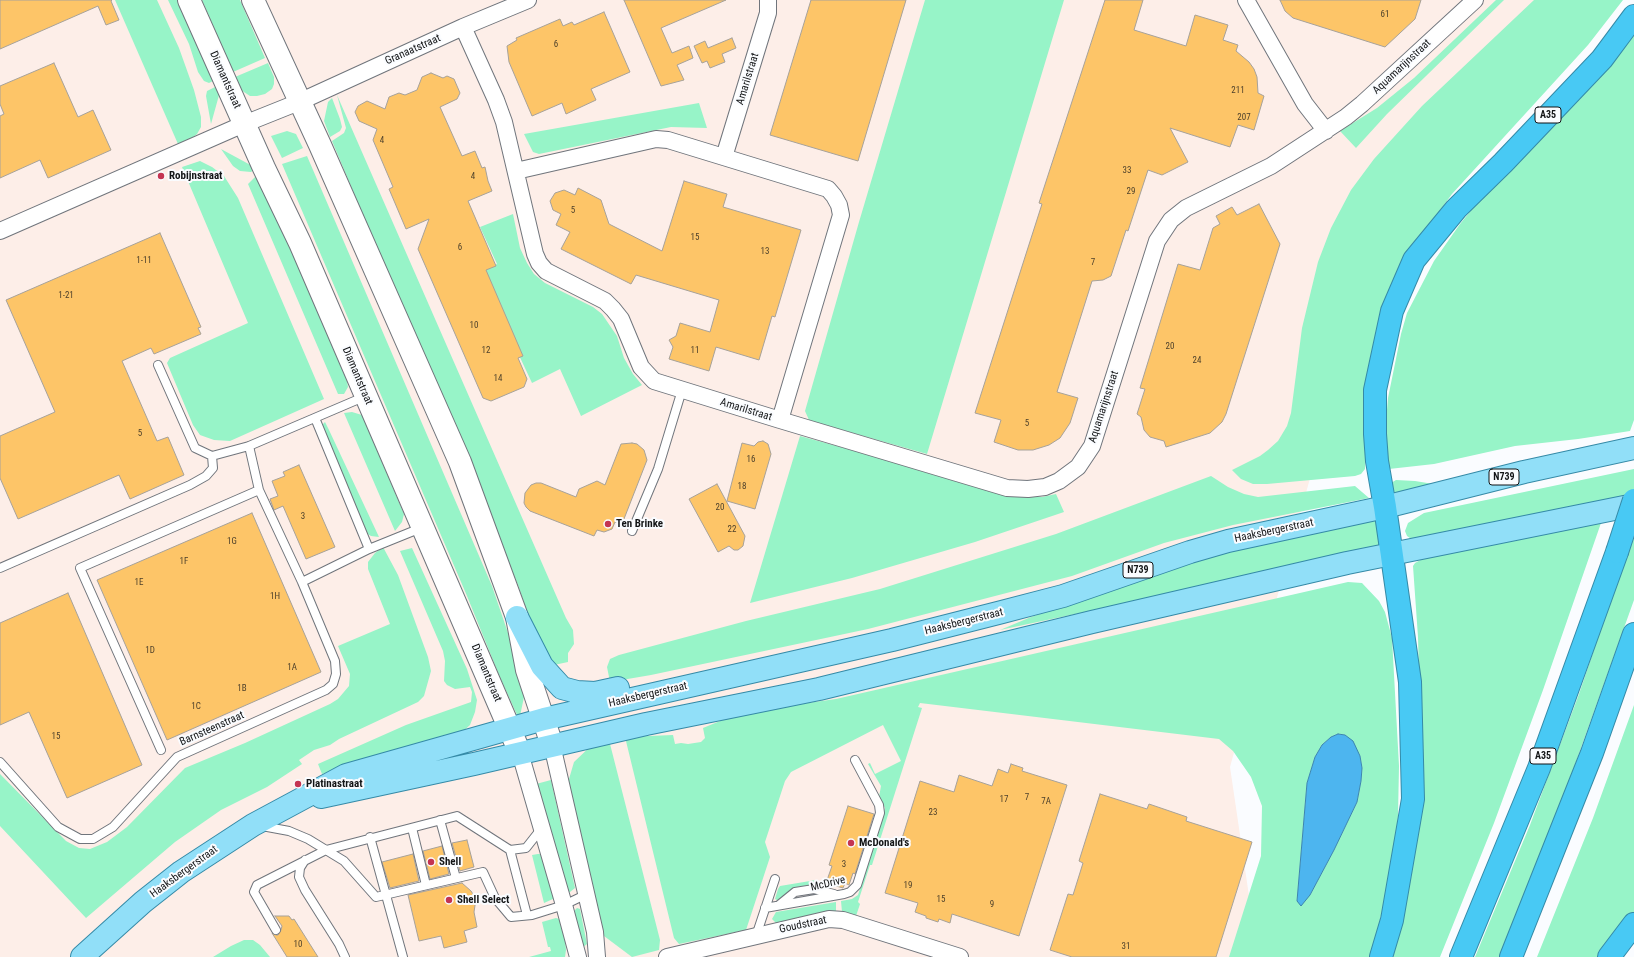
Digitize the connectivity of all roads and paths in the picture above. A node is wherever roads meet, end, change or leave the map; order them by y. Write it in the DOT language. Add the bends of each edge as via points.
graph roads {
  1 [pos="189,0"];
  2 [pos="253,0"];
  3 [pos="528,0"];
  4 [pos="768,0"];
  5 [pos="1246,0"];
  6 [pos="1475,0"];
  7 [pos="1634,16"];
  8 [pos="463,27"];
  9 [pos="299,102"];
  10 [pos="244,124"];
  11 [pos="1326,130"];
  12 [pos="724,157"];
  13 [pos="516,171"];
  14 [pos="0,231"];
  15 [pos="158,365"];
  16 [pos="682,390"];
  17 [pos="366,396"];
  18 [pos="315,418"];
  19 [pos="780,420"];
  20 [pos="249,446"];
  21 [pos="1634,448"];
  22 [pos="212,456"];
  23 [pos="259,490"];
  24 [pos="1634,500"];
  25 [pos="1634,505"];
  26 [pos="1385,507"];
  27 [pos="423,527"];
  28 [pos="632,531"];
  29 [pos="369,549"];
  30 [pos="1392,554"];
  31 [pos="0,568"];
  32 [pos="302,582"];
  33 [pos="517,617"];
  34 [pos="1634,634"];
  35 [pos="782,665"];
  36 [pos="544,719"];
  37 [pos="510,729"];
  38 [pos="552,745"];
  39 [pos="161,750"];
  40 [pos="520,753"];
  41 [pos="855,760"];
  42 [pos="0,762"];
  43 [pos="296,802"];
  44 [pos="440,820"];
  45 [pos="253,825"];
  46 [pos="412,828"];
  47 [pos="542,828"];
  48 [pos="370,837"];
  49 [pos="326,850"];
  50 [pos="510,850"];
  51 [pos="306,860"];
  52 [pos="456,878"];
  53 [pos="775,878"];
  54 [pos="426,885"];
  55 [pos="587,894"];
  56 [pos="385,895"];
  57 [pos="564,905"];
  58 [pos="765,908"];
  59 [pos="527,915"];
  60 [pos="1634,924"];
  61 [pos="276,930"];
  62 [pos="756,936"];
  63 [pos="82,957"];
  64 [pos="345,957"];
  65 [pos="403,957"];
  66 [pos="578,957"];
  67 [pos="597,957"];
  68 [pos="666,957"];
  69 [pos="960,957"];
  70 [pos="1381,957"];
  71 [pos="1461,957"];
  72 [pos="1510,957"];
  73 [pos="1609,957"];
  1 -- 10 [label="main road, Diamantstraat"];
  2 -- 9 [label="main road"];
  3 -- 8 [label="street, Granaatstraat"];
  4 -- 12 [label="street, Amarilstraat" via="768,12"];
  5 -- 11 [label="street" via="1305,104"];
  6 -- 11 [label="street, Aquamarijnstraat" via="1362,104"];
  7 -- 26 [label="highway, A35" via="1602,59 1456,209 1414,260 1392,310 1375,390 1377,461"];
  8 -- 9 [label="street, Granaatstraat"];
  8 -- 13 [label="street, Amarilstraat" via="496,100"];
  9 -- 10 [label="street, Granaatstraat"];
  9 -- 33 [label="main road" via="460,462"];
  10 -- 14 [label="street"];
  10 -- 17 [label="main road, Diamantstraat" via="300,243"];
  11 -- 19 [label="street, Aquamarijnstraat" via="1271,166 1186,208 1168,225 1157,241 1092,446 1078,467 1058,481 1045,487 1007,488"];
  12 -- 13 [label="street, Amarilstraat" via="668,140 656,139"];
  12 -- 19 [label="street, Amarilstraat" via="828,189 839,205 841,215"];
  13 -- 16 [label="street, Amarilstraat" via="539,263 546,271 604,301 621,319 641,367 647,375 654,381"];
  15 -- 22 [label="lane" via="194,448"];
  16 -- 19 [label="street, Amarilstraat"];
  16 -- 28 [label="lane" via="658,469"];
  17 -- 18 [label="lane"];
  17 -- 27 [label="main road, Diamantstraat"];
  18 -- 20 [label="lane"];
  18 -- 29 [label="lane"];
  20 -- 22 [label="lane"];
  20 -- 23 [label="lane"];
  21 -- 26 [label="main road, Haaksbergerstraat / N739" via="1524,472"];
  22 -- 31 [label="lane" via="213,468 206,476 190,485"];
  23 -- 32 [label="lane"];
  23 -- 39 [label="lane" via="80,568"];
  24 -- 71 [label="highway, A35, bridge" via="1539,768"];
  25 -- 30 [label="main road, Haaksbergerstraat"];
  26 -- 30 [label="highway, A35"];
  26 -- 35 [label="main road, Haaksbergerstraat / N739" via="1228,541 1062,596 892,640"];
  27 -- 29 [label="lane"];
  27 -- 37 [label="main road, Diamantstraat"];
  29 -- 32 [label="lane"];
  30 -- 38 [label="main road, Haaksbergerstraat" via="1107,618 855,680"];
  30 -- 70 [label="highway, A35" via="1410,682 1413,800 1392,920"];
  32 -- 42 [label="lane, Barnsteenstraat" via="335,661 336,674 333,684 326,690 177,757 113,827 93,839 80,839 58,827"];
  33 -- 35 [label="main road" via="542,666 562,688 577,692 595,693 747,662"];
  33 -- 36 [label="main road" via="527,670"];
  34 -- 72 [label="highway" via="1592,753"];
  35 -- 36 [label="main road, Haaksbergerstraat"];
  36 -- 37 [label="main road, Haaksbergerstraat"];
  36 -- 38 [label="main road"];
  37 -- 40 [label="main road, Diamantstraat"];
  37 -- 43 [label="main road, Haaksbergerstraat" via="346,775"];
  38 -- 40 [label="main road, Haaksbergerstraat"];
  38 -- 55 [label="street"];
  40 -- 43 [label="main road, Haaksbergerstraat"];
  40 -- 47 [label="street"];
  41 -- 58 [label="lane, McDrive" via="879,805 880,813 857,884 850,892"];
  43 -- 45 [label="main road, Haaksbergerstraat"];
  44 -- 46 [label="lane"];
  44 -- 50 [label="lane" via="457,816"];
  44 -- 52 [label="lane"];
  45 -- 49 [label="lane" via="289,831"];
  45 -- 63 [label="main road, Haaksbergerstraat" via="181,872"];
  46 -- 48 [label="lane"];
  46 -- 54 [label="lane"];
  47 -- 50 [label="lane" via="526,848"];
  47 -- 57 [label="street"];
  48 -- 49 [label="lane"];
  48 -- 56 [label="lane"];
  49 -- 51 [label="lane"];
  49 -- 56 [label="lane" via="344,861 376,897"];
  50 -- 59 [label="lane"];
  51 -- 61 [label="lane" via="257,885 254,892"];
  51 -- 64 [label="lane" via="300,868 299,877 340,944"];
  52 -- 54 [label="lane"];
  52 -- 59 [label="lane" via="483,872 495,898 511,917"];
  53 -- 58 [label="lane"];
  54 -- 56 [label="lane"];
  55 -- 57 [label="lane"];
  55 -- 67 [label="street"];
  56 -- 65 [label="lane"];
  57 -- 59 [label="lane"];
  57 -- 66 [label="street"];
  58 -- 62 [label="lane"];
  60 -- 73 [label="highway"];
  62 -- 68 [label="street, Goudstraat"];
  62 -- 69 [label="street, Goudstraat" via="829,919 843,920"];
}
